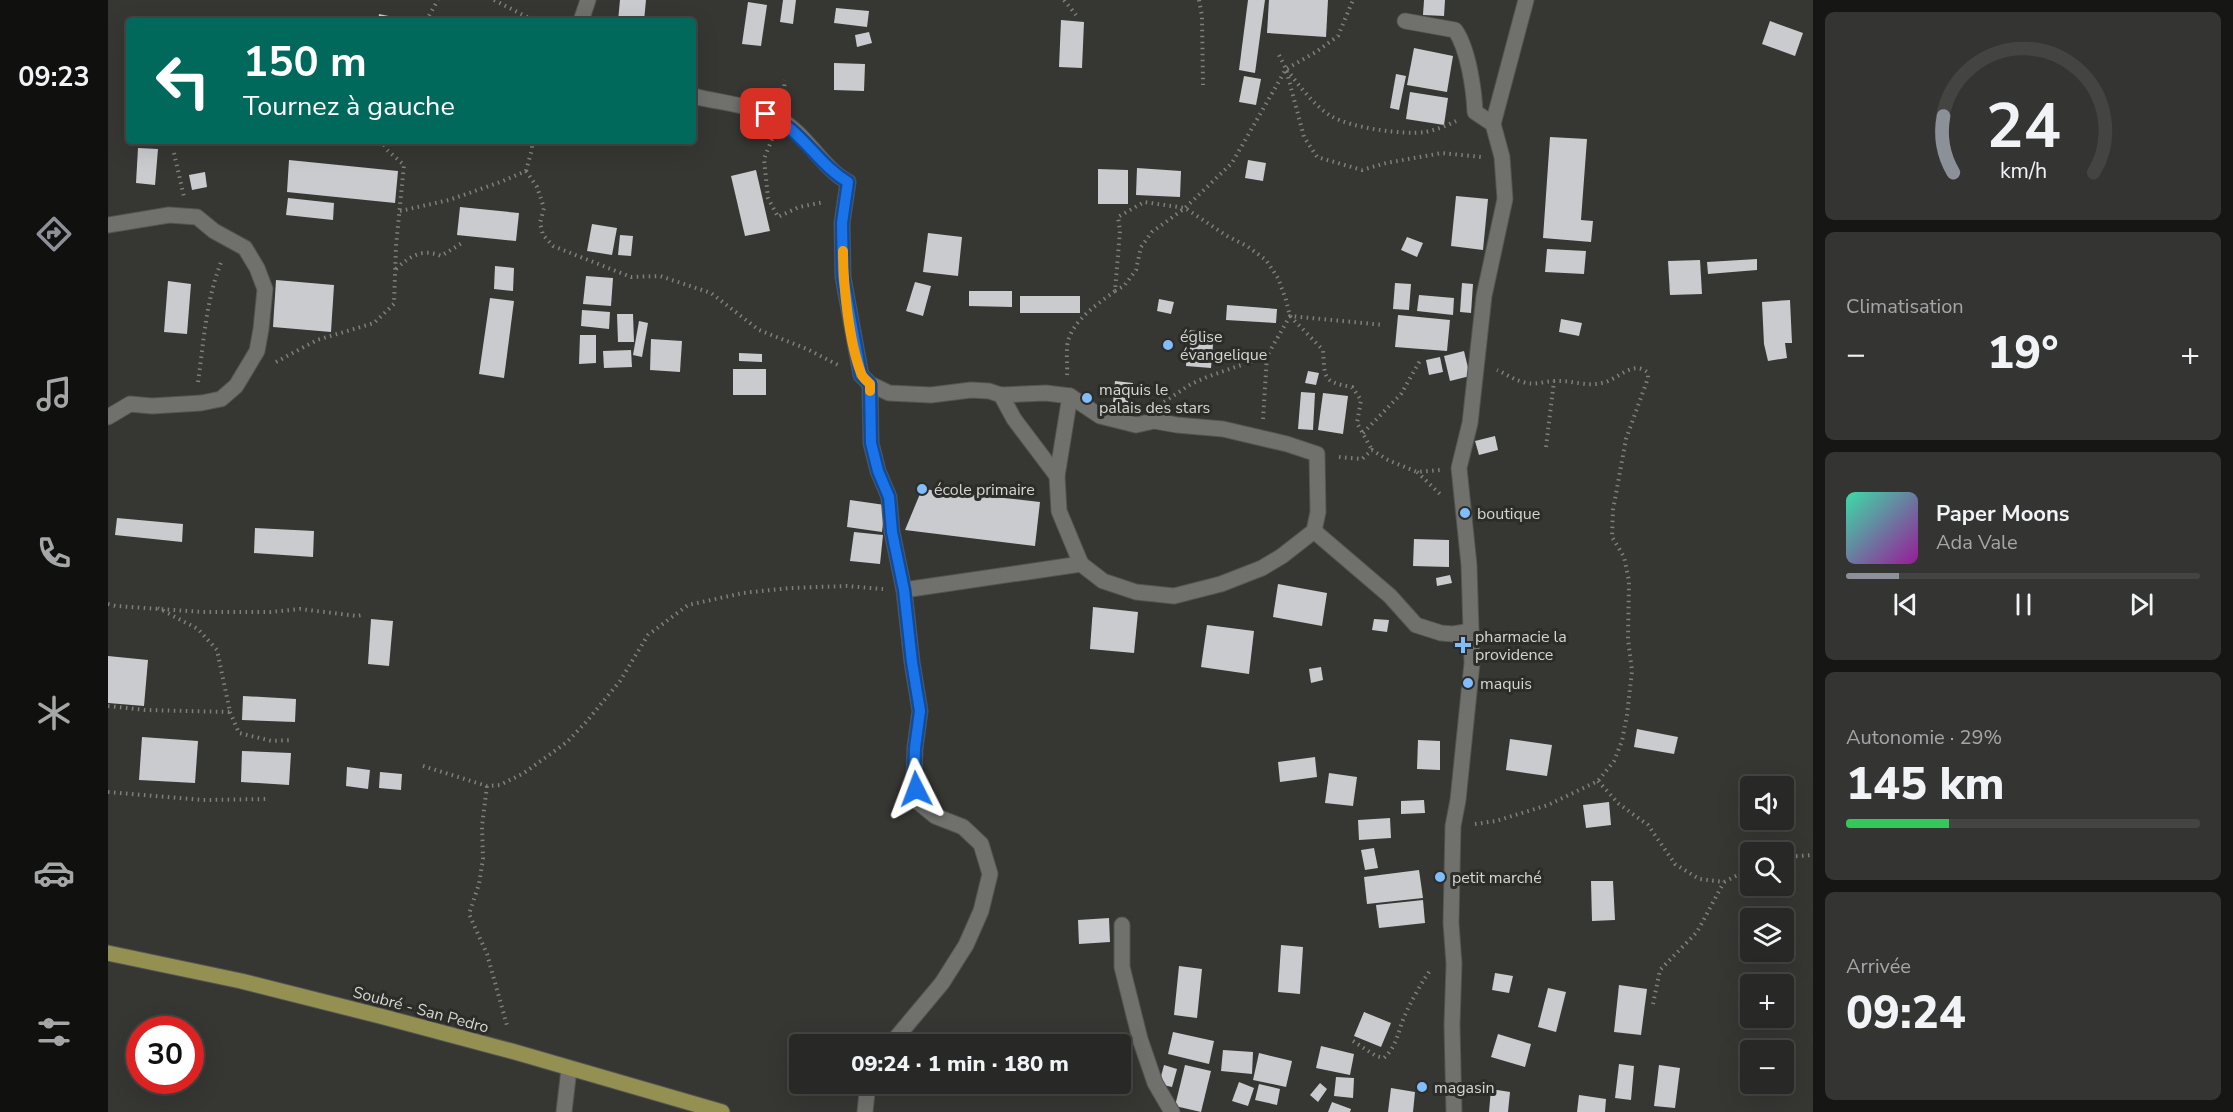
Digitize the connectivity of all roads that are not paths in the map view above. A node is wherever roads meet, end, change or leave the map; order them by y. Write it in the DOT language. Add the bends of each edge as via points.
graph roads {
  1 [pos="588,0"];
  2 [pos="1526,0"];
  3 [pos="582,18"];
  4 [pos="1405,21"];
  5 [pos="696,97"];
  6 [pos="1493,124"];
  7 [pos="108,225"];
  8 [pos="865,379"];
  9 [pos="1001,395"];
  10 [pos="1070,396"];
  11 [pos="108,417"];
  12 [pos="1057,476"];
  13 [pos="1314,531"];
  14 [pos="1081,564"];
  15 [pos="904,590"];
  16 [pos="1471,631"];
  17 [pos="1122,925"];
  18 [pos="108,953"];
  19 [pos="899,1034"];
  20 [pos="569,1069"];
  21 [pos="867,1094"];
  22 [pos="564,1112"];
  23 [pos="722,1112"];
  24 [pos="865,1112"];
  25 [pos="1172,1112"];
  26 [pos="1455,1112"];
  1 -- 3 [label="street"];
  2 -- 6 [label="street"];
  4 -- 6 [label="street" via="1455,30 1467,62 1475,112"];
  5 -- 8 [label="street" via="752,108 781,120 834,174 848,182 842,223 843,277"];
  6 -- 16 [label="street" via="1502,158 1505,199 1484,296 1463,467"];
  7 -- 11 [label="street" via="169,215 197,217 245,248 265,290 257,351 236,386 221,399 152,406 130,404"];
  8 -- 9 [label="street" via="889,393 970,390"];
  8 -- 15 [label="street" via="871,443 889,497"];
  9 -- 10 [label="street"];
  9 -- 12 [label="street"];
  10 -- 12 [label="street"];
  10 -- 13 [label="street" via="1100,416 1136,425 1154,421 1223,429 1317,454 1318,512"];
  12 -- 14 [label="street" via="1059,511"];
  13 -- 14 [label="street" via="1262,568 1174,596 1136,592 1103,581"];
  13 -- 16 [label="street" via="1390,596 1416,626 1441,633"];
  14 -- 15 [label="street"];
  15 -- 19 [label="street" via="920,711 914,776 918,802 935,816 963,826 981,844 990,874 981,911 966,945 942,983"];
  16 -- 26 [label="street" via="1471,687 1453,826"];
  17 -- 25 [label="street" via="1122,967 1140,1039 1155,1083"];
  18 -- 20 [label="main road, Soubré - San Pedro" via="241,981"];
  20 -- 22 [label="street"];
  20 -- 23 [label="main road, Soubré - San Pedro"];
  21 -- 24 [label="street"];
}
